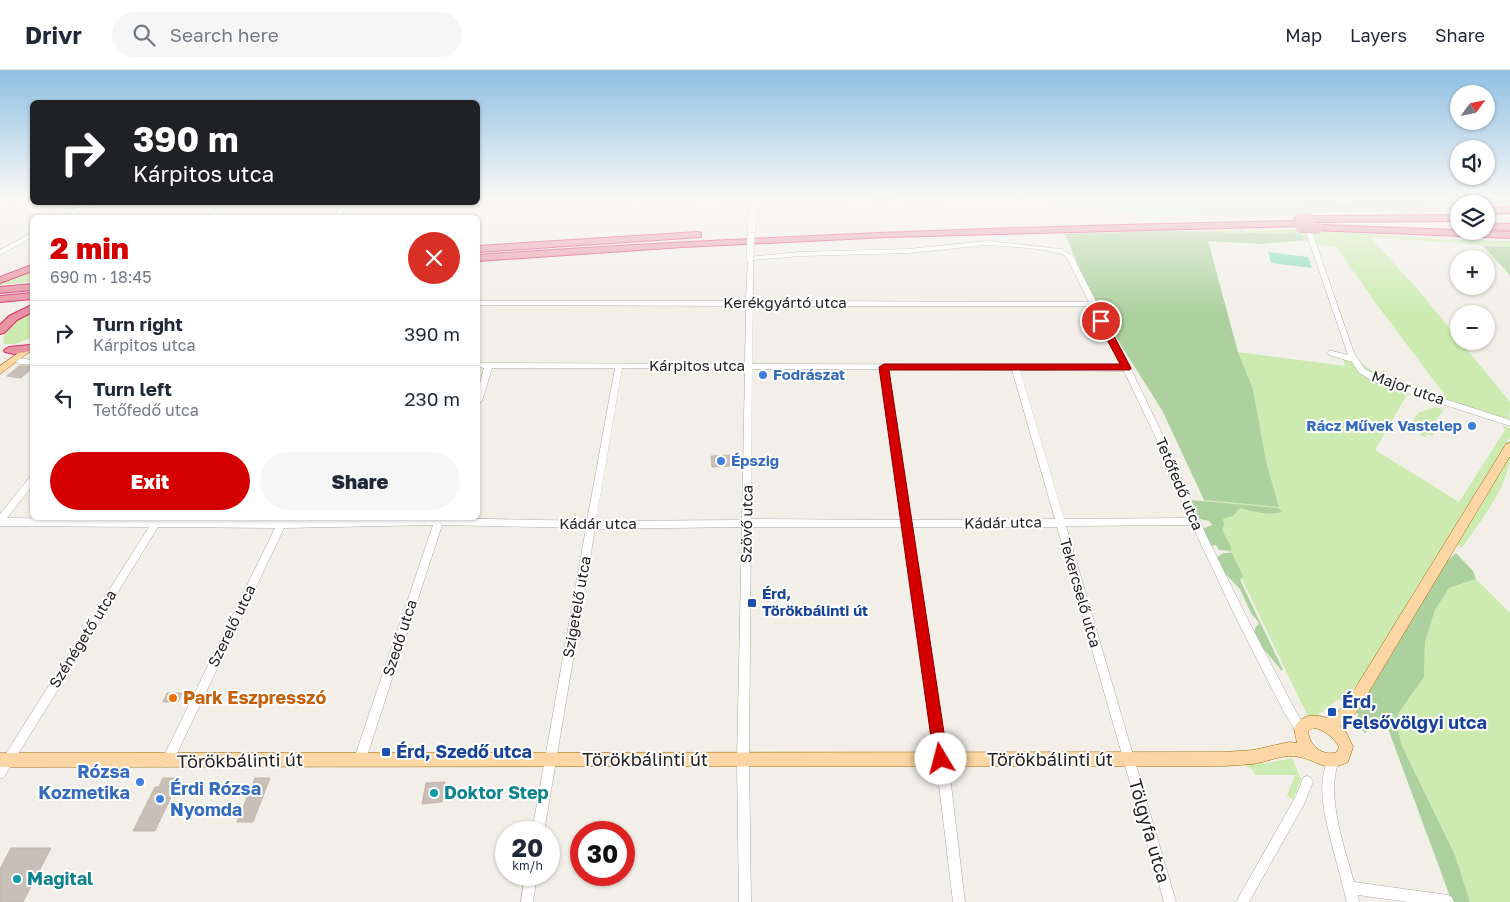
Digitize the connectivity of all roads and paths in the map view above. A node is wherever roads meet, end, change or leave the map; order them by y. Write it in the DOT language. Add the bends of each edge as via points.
graph roads {
  1 [pos="30,236"];
  2 [pos="663,236"];
  3 [pos="751,236"];
  4 [pos="858,236"];
  5 [pos="1318,236"];
  6 [pos="480,249"];
  7 [pos="0,253"];
  8 [pos="480,258"];
  9 [pos="750,258"];
  10 [pos="30,269"];
  11 [pos="0,280"];
  12 [pos="30,287"];
  13 [pos="0,290"];
  14 [pos="30,296"];
  15 [pos="0,299"];
  16 [pos="480,303"];
  17 [pos="749,303"];
  18 [pos="1092,304"];
  19 [pos="30,309"];
  20 [pos="0,331"];
  21 [pos="30,347"];
  22 [pos="6,352"];
  23 [pos="1332,353"];
  24 [pos="1354,360"];
  25 [pos="30,362"];
  26 [pos="480,365"];
  27 [pos="489,365"];
  28 [pos="619,365"];
  29 [pos="748,366"];
  30 [pos="884,367"];
  31 [pos="1015,367"];
  32 [pos="1126,368"];
  33 [pos="0,371"];
  34 [pos="480,394"];
  35 [pos="1510,423"];
  36 [pos="1510,447"];
  37 [pos="30,483"];
  38 [pos="361,520"];
  39 [pos="440,520"];
  40 [pos="465,520"];
  41 [pos="157,521"];
  42 [pos="282,521"];
  43 [pos="1196,521"];
  44 [pos="0,522"];
  45 [pos="747,523"];
  46 [pos="1060,523"];
  47 [pos="906,524"];
  48 [pos="592,525"];
  49 [pos="1333,729"];
  50 [pos="1303,731"];
  51 [pos="1289,750"];
  52 [pos="1316,756"];
  53 [pos="360,759"];
  54 [pos="941,759"];
  55 [pos="549,760"];
  56 [pos="743,760"];
  57 [pos="1129,760"];
  58 [pos="1333,761"];
  59 [pos="167,762"];
  60 [pos="2,765"];
  61 [pos="1307,782"];
  62 [pos="1330,812"];
  63 [pos="540,821"];
  64 [pos="529,886"];
  65 [pos="1349,888"];
  66 [pos="1448,901"];
  67 [pos="527,902"];
  68 [pos="745,902"];
  69 [pos="959,902"];
  70 [pos="1170,902"];
  71 [pos="1242,902"];
  72 [pos="1353,902"];
  1 -- 7 [label="street"];
  2 -- 6 [label="highway"];
  3 -- 9 [label="street, Szövő utca, bridge"];
  4 -- 8 [label="highway"];
  5 -- 24 [label="street, Major utca" via="1343,335"];
  9 -- 17 [label="street, Szövő utca"];
  9 -- 18 [label="street, Tetőfedő utca" via="908,251 986,243 1016,244 1067,254"];
  10 -- 11 [label="highway"];
  12 -- 13 [label="highway"];
  14 -- 15 [label="highway"];
  16 -- 17 [label="street, Kerékgyártó utca"];
  17 -- 18 [label="street, Kerékgyártó utca"];
  17 -- 29 [label="street, Szövő utca"];
  18 -- 32 [label="street, Tetőfedő utca"];
  19 -- 20 [label="highway" via="13,318"];
  21 -- 22 [label="highway"];
  22 -- 25 [label="street" via="19,361"];
  22 -- 33 [label="main road"];
  23 -- 24 [label="street"];
  24 -- 35 [label="street, Major utca" via="1362,371 1380,381"];
  26 -- 27 [label="street, Kárpitos utca"];
  27 -- 28 [label="street, Kárpitos utca"];
  27 -- 34 [label="street"];
  28 -- 29 [label="street, Kárpitos utca"];
  28 -- 48 [label="street, Szigetelő utca"];
  29 -- 30 [label="street, Kárpitos utca"];
  29 -- 45 [label="street, Szövő utca"];
  30 -- 31 [label="street, Kárpitos utca"];
  30 -- 47 [label="street"];
  31 -- 32 [label="street, Kárpitos utca"];
  31 -- 46 [label="street, Tekercselő utca"];
  32 -- 43 [label="street, Tetőfedő utca"];
  36 -- 49 [label="main road" via="1356,699"];
  37 -- 44 [label="street"];
  38 -- 42 [label="street, Kádár utca"];
  39 -- 53 [label="street, Szedő utca"];
  40 -- 48 [label="street, Kádár utca"];
  41 -- 42 [label="street, Kádár utca"];
  41 -- 44 [label="street, Kádár utca"];
  41 -- 60 [label="street, Szénégető utca"];
  42 -- 59 [label="street, Szerelő utca"];
  43 -- 46 [label="street, Kádár utca"];
  43 -- 50 [label="street, Tetőfedő utca" via="1239,614"];
  45 -- 47 [label="street, Kádár utca"];
  45 -- 48 [label="street, Kádár utca"];
  45 -- 56 [label="street, Szövő utca"];
  46 -- 47 [label="street, Kádár utca"];
  46 -- 57 [label="street, Tekercselő utca"];
  47 -- 54 [label="street"];
  48 -- 55 [label="street, Szigetelő utca"];
  49 -- 50 [label="main road" via="1314,721"];
  49 -- 58 [label="main road" via="1345,744 1346,753"];
  50 -- 51 [label="main road, Törökbálinti út"];
  50 -- 52 [label="main road"];
  51 -- 52 [label="main road, Törökbálinti út"];
  51 -- 57 [label="main road, Törökbálinti út" via="1225,760"];
  52 -- 58 [label="main road, Törökbálinti út"];
  52 -- 62 [label="street" via="1324,765 1323,796"];
  53 -- 55 [label="main road, Törökbálinti út"];
  53 -- 59 [label="main road, Törökbálinti út"];
  54 -- 56 [label="main road, Törökbálinti út"];
  54 -- 57 [label="main road, Törökbálinti út"];
  54 -- 69 [label="street"];
  55 -- 56 [label="main road, Törökbálinti út"];
  55 -- 63 [label="street, Szigetelő utca"];
  56 -- 68 [label="street, Szövő utca"];
  57 -- 70 [label="street, Tölgyfa utca"];
  58 -- 62 [label="street" via="1328,793"];
  59 -- 60 [label="main road, Törökbálinti út"];
  61 -- 71 [label="street"];
  62 -- 65 [label="street"];
  64 -- 67 [label="street"];
  65 -- 66 [label="street"];
  65 -- 72 [label="street"];
}
